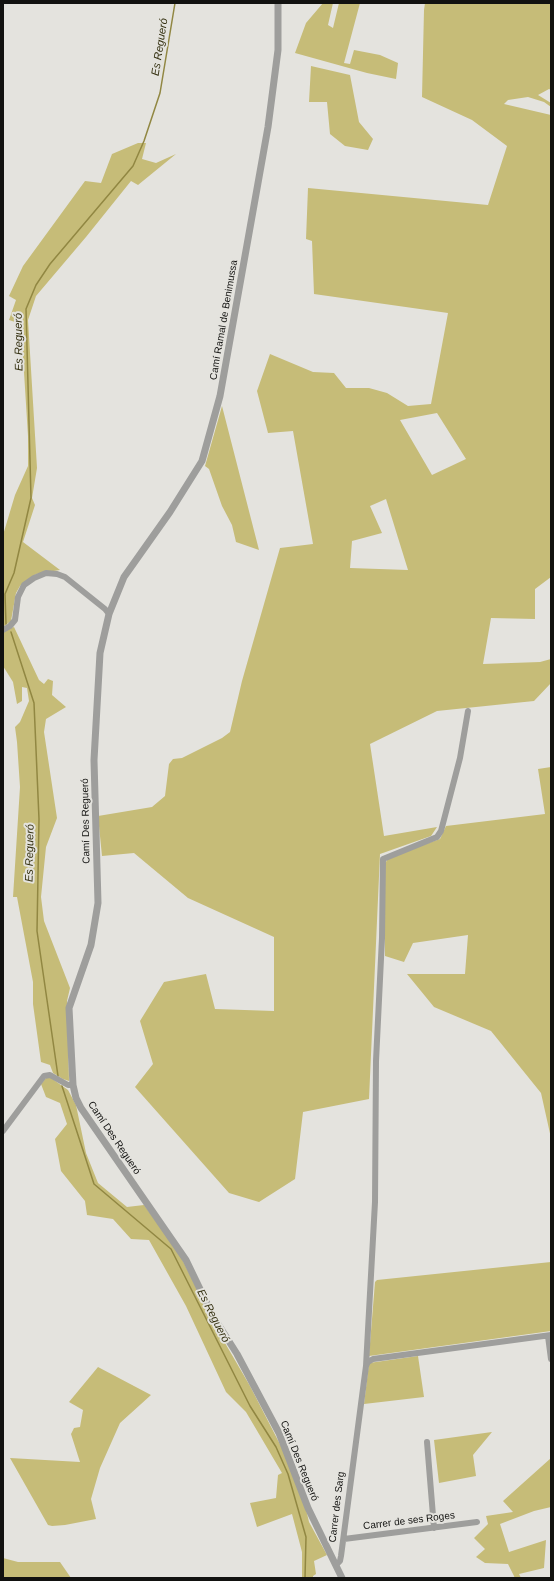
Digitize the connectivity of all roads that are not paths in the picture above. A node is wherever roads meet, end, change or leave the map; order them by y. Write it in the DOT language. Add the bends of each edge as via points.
graph roads {
  1 [pos="278,3"];
  2 [pos="109,614"];
  3 [pos="3,630"];
  4 [pos="468,711"];
  5 [pos="73,1086"];
  6 [pos="3,1131"];
  7 [pos="550,1336"];
  8 [pos="551,1359"];
  9 [pos="366,1366"];
  10 [pos="427,1442"];
  11 [pos="477,1522"];
  12 [pos="434,1528"];
  13 [pos="344,1539"];
  14 [pos="336,1565"];
  15 [pos="342,1578"];
  1 -- 2 [label="street, Camí Ramal de Benimussa" via="278,50 268,127 220,396 202,461 124,577"];
  2 -- 3 [label="street" via="65,577 46,573 24,585 18,597 15,620"];
  2 -- 5 [label="street, Camí Des Regueró" via="100,653 94,760 98,903 91,945 69,1008"];
  4 -- 9 [label="street, Carrer des Sarg" via="460,758 441,831 437,837 383,859 374,1202"];
  5 -- 6 [label="street" via="50,1075 44,1076"];
  5 -- 14 [label="street, Camí Des Regueró" via="81,1108 186,1260 213,1316 237,1354 279,1434 308,1508"];
  7 -- 8 [label="street"];
  7 -- 9 [label="street" via="373,1359"];
  9 -- 13 [label="street, Carrer des Sarg"];
  10 -- 12 [label="street"];
  11 -- 12 [label="street, Carrer de ses Roges"];
  12 -- 13 [label="street, Carrer de ses Roges"];
  13 -- 14 [label="street, Carrer des Sarg" via="340,1561"];
  14 -- 15 [label="street, Camí Des Regueró"];
}
